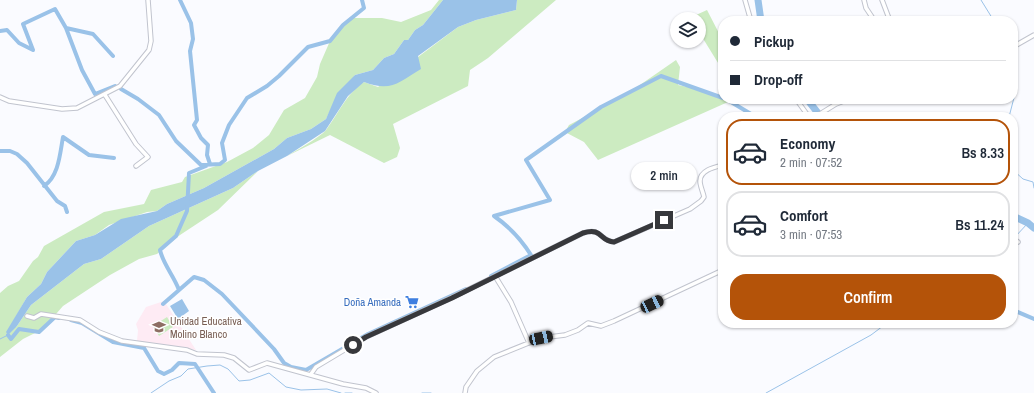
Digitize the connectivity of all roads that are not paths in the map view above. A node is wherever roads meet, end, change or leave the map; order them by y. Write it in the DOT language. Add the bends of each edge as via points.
graph roads {
  1 [pos="148,0"];
  2 [pos="745,0"];
  3 [pos="864,0"];
  4 [pos="882,0"];
  5 [pos="750,16"];
  6 [pos="871,16"];
  7 [pos="888,16"];
  8 [pos="1034,35"];
  9 [pos="1018,44"];
  10 [pos="105,94"];
  11 [pos="0,97"];
  12 [pos="836,104"];
  13 [pos="825,112"];
  14 [pos="136,166"];
  15 [pos="718,167"];
  16 [pos="718,272"];
  17 [pos="495,276"];
  18 [pos="27,316"];
  19 [pos="529,343"];
  20 [pos="311,374"];
  21 [pos="376,393"];
  22 [pos="465,393"];
  1 -- 10 [label="street" via="151,41 149,50 120,86"];
  2 -- 5 [label="street"];
  3 -- 6 [label="street"];
  4 -- 7 [label="street"];
  8 -- 9 [label="street"];
  10 -- 11 [label="street" via="77,108 62,109"];
  10 -- 14 [label="street" via="136,144 148,157"];
  12 -- 13 [label="street"];
  15 -- 17 [label="street" via="705,171 700,176 704,197 690,209 614,242 608,242 596,232 583,233"];
  16 -- 19 [label="street" via="608,324 601,326 588,323 565,335 541,338"];
  17 -- 19 [label="street" via="511,302"];
  17 -- 20 [label="street" via="366,337 316,367"];
  18 -- 20 [label="street" via="34,318 41,314 80,320 99,332 122,341 180,349 197,354 224,355 234,358 249,370 267,363"];
  19 -- 22 [label="street" via="485,363 470,380"];
  20 -- 21 [label="street"];
}
